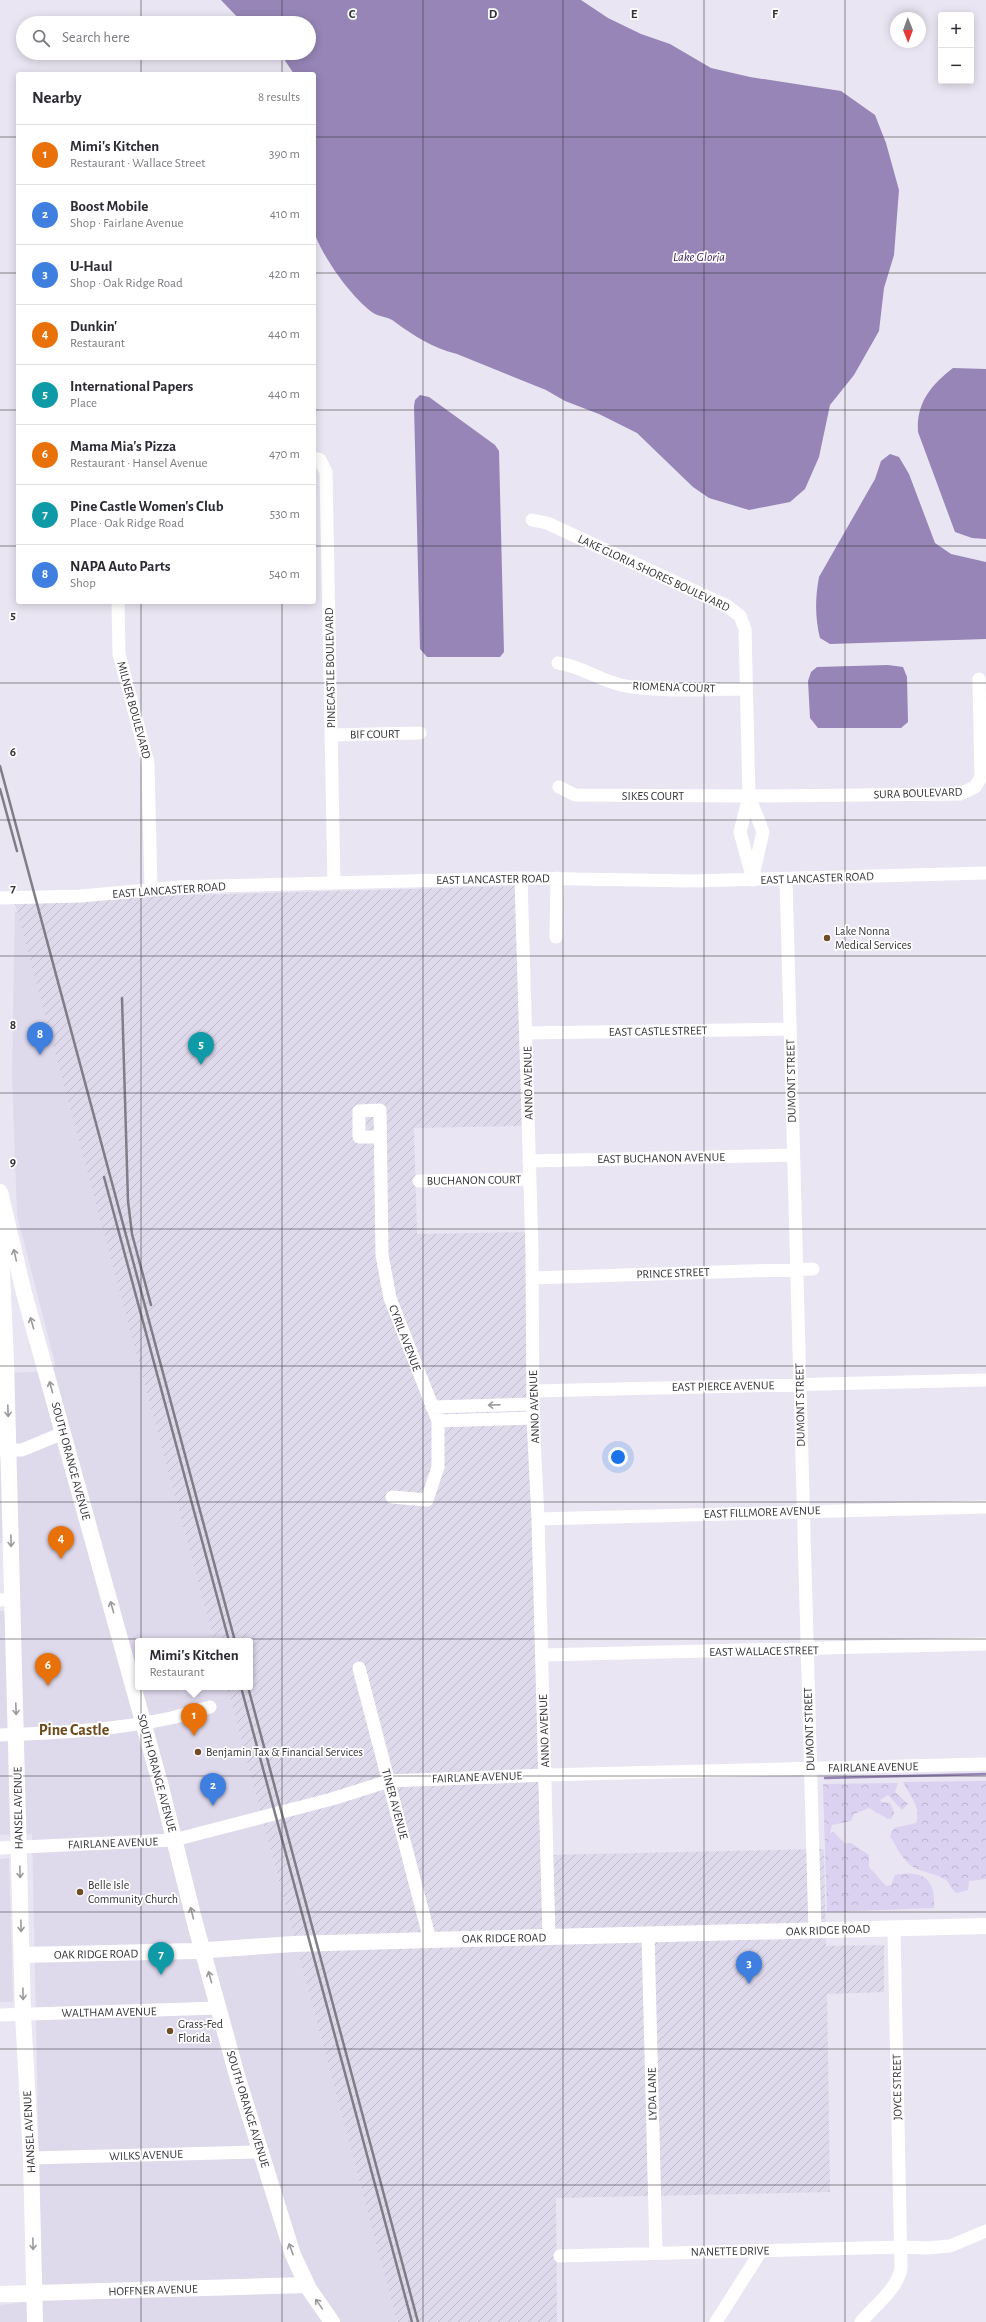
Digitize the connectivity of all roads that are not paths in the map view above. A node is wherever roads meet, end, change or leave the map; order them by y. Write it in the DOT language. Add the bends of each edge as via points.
graph roads {
  1 [pos="316,459"];
  2 [pos="532,520"];
  3 [pos="118,604"];
  4 [pos="558,663"];
  5 [pos="979,679"];
  6 [pos="746,689"];
  7 [pos="420,733"];
  8 [pos="331,735"];
  9 [pos="558,787"];
  10 [pos="749,796"];
  11 [pos="742,822"];
  12 [pos="760,822"];
  13 [pos="986,873"];
  14 [pos="520,878"];
  15 [pos="557,878"];
  16 [pos="786,879"];
  17 [pos="753,880"];
  18 [pos="334,883"];
  19 [pos="150,890"];
  20 [pos="0,898"];
  21 [pos="556,938"];
  22 [pos="790,1029"];
  23 [pos="526,1033"];
  24 [pos="380,1137"];
  25 [pos="793,1155"];
  26 [pos="529,1161"];
  27 [pos="530,1179"];
  28 [pos="419,1181"];
  29 [pos="0,1192"];
  30 [pos="0,1229"];
  31 [pos="813,1269"];
  32 [pos="796,1270"];
  33 [pos="532,1278"];
  34 [pos="24,1293"];
  35 [pos="1,1294"];
  36 [pos="986,1380"];
  37 [pos="800,1384"];
  38 [pos="533,1397"];
  39 [pos="513,1404"];
  40 [pos="432,1407"];
  41 [pos="533,1418"];
  42 [pos="516,1419"];
  43 [pos="438,1421"];
  44 [pos="63,1433"];
  45 [pos="4,1450"];
  46 [pos="392,1497"];
  47 [pos="986,1507"];
  48 [pos="802,1511"];
  49 [pos="538,1518"];
  50 [pos="6,1599"];
  51 [pos="986,1644"];
  52 [pos="806,1650"];
  53 [pos="542,1655"];
  54 [pos="359,1668"];
  55 [pos="210,1707"];
  56 [pos="144,1723"];
  57 [pos="17,1734"];
  58 [pos="0,1735"];
  59 [pos="986,1764"];
  60 [pos="810,1768"];
  61 [pos="546,1775"];
  62 [pos="389,1781"];
  63 [pos="174,1840"];
  64 [pos="20,1847"];
  65 [pos="0,1848"];
  66 [pos="986,1926"];
  67 [pos="894,1928"];
  68 [pos="815,1930"];
  69 [pos="648,1934"];
  70 [pos="549,1937"];
  71 [pos="430,1940"];
  72 [pos="202,1951"];
  73 [pos="22,1955"];
  74 [pos="218,2008"];
  75 [pos="23,2014"];
  76 [pos="0,2015"];
  77 [pos="260,2152"];
  78 [pos="31,2158"];
  79 [pos="986,2231"];
  80 [pos="900,2247"];
  81 [pos="761,2250"];
  82 [pos="656,2253"];
  83 [pos="560,2256"];
  84 [pos="307,2285"];
  85 [pos="34,2293"];
  86 [pos="0,2294"];
  87 [pos="35,2322"];
  88 [pos="332,2322"];
  89 [pos="716,2322"];
  90 [pos="861,2322"];
  1 -- 8 [label="street, PINECASTLE BOULEVARD" via="320,460 326,472"];
  2 -- 6 [label="street, LAKE GLORIA SHORES BOULEVARD" via="546,523 735,611 745,629"];
  3 -- 19 [label="street, MILNER BOULEVARD" via="119,654 148,763"];
  4 -- 6 [label="street, RIOMENA COURT" via="575,665 608,681 632,687"];
  5 -- 10 [label="street, SURA BOULEVARD" via="981,776 975,787 969,791 960,794"];
  6 -- 10 [label="street, LAKE GLORIA SHORES BOULEVARD"];
  7 -- 8 [label="street, BIF COURT"];
  8 -- 18 [label="street, PINECASTLE BOULEVARD"];
  9 -- 10 [label="street, SIKES COURT" via="575,795"];
  10 -- 11 [label="street, LAKE GLORIA SHORES BOULEVARD"];
  10 -- 12 [label="street, LAKE GLORIA SHORES BOULEVARD"];
  11 -- 12 [label="street"];
  11 -- 17 [label="street, LAKE GLORIA SHORES BOULEVARD" via="741,836"];
  12 -- 17 [label="street, LAKE GLORIA SHORES BOULEVARD" via="763,836 756,853"];
  13 -- 16 [label="street, EAST LANCASTER ROAD"];
  14 -- 15 [label="street, EAST LANCASTER ROAD"];
  14 -- 18 [label="street, EAST LANCASTER ROAD"];
  14 -- 23 [label="street, ANNO AVENUE"];
  15 -- 17 [label="street, EAST LANCASTER ROAD"];
  15 -- 21 [label="street"];
  16 -- 17 [label="street, EAST LANCASTER ROAD"];
  16 -- 22 [label="street, DUMONT STREET"];
  18 -- 19 [label="street, EAST LANCASTER ROAD"];
  19 -- 20 [label="street, EAST LANCASTER ROAD" via="81,896"];
  22 -- 23 [label="street, EAST CASTLE STREET"];
  22 -- 25 [label="street, DUMONT STREET"];
  23 -- 26 [label="street, ANNO AVENUE"];
  24 -- 40 [label="street, CYRIL AVENUE" via="382,1255 390,1298"];
  25 -- 26 [label="street, EAST BUCHANON AVENUE"];
  25 -- 32 [label="street, DUMONT STREET"];
  26 -- 27 [label="street, ANNO AVENUE"];
  27 -- 28 [label="street, BUCHANON COURT"];
  27 -- 33 [label="street, ANNO AVENUE"];
  34 -- 29 [label="main road, SOUTH ORANGE AVENUE, one-way"];
  30 -- 35 [label="main road"];
  31 -- 32 [label="street, PRINCE STREET"];
  32 -- 33 [label="street, PRINCE STREET"];
  32 -- 37 [label="street, DUMONT STREET"];
  33 -- 38 [label="street, ANNO AVENUE"];
  34 -- 35 [label="street"];
  44 -- 34 [label="main road, SOUTH ORANGE AVENUE, one-way"];
  35 -- 45 [label="main road, HANSEL AVENUE, one-way"];
  36 -- 37 [label="street, EAST PIERCE AVENUE"];
  37 -- 38 [label="street, EAST PIERCE AVENUE"];
  37 -- 48 [label="street, DUMONT STREET"];
  38 -- 39 [label="street, EAST PIERCE AVENUE"];
  38 -- 41 [label="street, ANNO AVENUE"];
  39 -- 40 [label="street, EAST PIERCE AVENUE, one-way"];
  39 -- 42 [label="street"];
  40 -- 43 [label="street, CYRIL AVENUE"];
  41 -- 42 [label="street"];
  41 -- 49 [label="street, ANNO AVENUE"];
  42 -- 43 [label="street"];
  43 -- 46 [label="street, CYRIL AVENUE" via="438,1467 427,1500"];
  44 -- 45 [label="street" via="22,1450"];
  56 -- 44 [label="main road, SOUTH ORANGE AVENUE, one-way"];
  45 -- 50 [label="main road, HANSEL AVENUE, one-way"];
  47 -- 48 [label="street, EAST FILLMORE AVENUE"];
  48 -- 49 [label="street, EAST FILLMORE AVENUE"];
  48 -- 52 [label="street, DUMONT STREET"];
  49 -- 53 [label="street, ANNO AVENUE"];
  50 -- 57 [label="main road, HANSEL AVENUE, one-way"];
  51 -- 52 [label="street, EAST WALLACE STREET"];
  52 -- 53 [label="street, EAST WALLACE STREET"];
  52 -- 60 [label="street, DUMONT STREET"];
  53 -- 61 [label="street, ANNO AVENUE"];
  54 -- 62 [label="street, TINER AVENUE"];
  55 -- 56 [label="street"];
  56 -- 57 [label="street"];
  56 -- 63 [label="main road, SOUTH ORANGE AVENUE"];
  57 -- 58 [label="street"];
  57 -- 64 [label="main road, HANSEL AVENUE"];
  59 -- 60 [label="street, FAIRLANE AVENUE"];
  60 -- 61 [label="street, FAIRLANE AVENUE"];
  60 -- 68 [label="street, DUMONT STREET"];
  61 -- 62 [label="street, FAIRLANE AVENUE"];
  61 -- 70 [label="street, ANNO AVENUE"];
  62 -- 63 [label="street, FAIRLANE AVENUE" via="325,1801"];
  62 -- 71 [label="street, TINER AVENUE"];
  63 -- 64 [label="street, FAIRLANE AVENUE"];
  72 -- 63 [label="main road, SOUTH ORANGE AVENUE, one-way"];
  64 -- 65 [label="street, FAIRLANE AVENUE"];
  64 -- 73 [label="main road, HANSEL AVENUE, one-way"];
  66 -- 67 [label="main road, OAK RIDGE ROAD"];
  67 -- 68 [label="main road, OAK RIDGE ROAD"];
  67 -- 80 [label="street, JOYCE STREET"];
  68 -- 69 [label="main road, OAK RIDGE ROAD"];
  69 -- 70 [label="main road, OAK RIDGE ROAD"];
  69 -- 82 [label="street, LYDA LANE"];
  70 -- 71 [label="main road, OAK RIDGE ROAD"];
  71 -- 72 [label="main road, OAK RIDGE ROAD" via="293,1944"];
  72 -- 73 [label="main road, OAK RIDGE ROAD"];
  74 -- 72 [label="main road, SOUTH ORANGE AVENUE, one-way"];
  73 -- 75 [label="main road, HANSEL AVENUE, one-way"];
  74 -- 75 [label="street, WALTHAM AVENUE"];
  74 -- 77 [label="main road, SOUTH ORANGE AVENUE"];
  75 -- 76 [label="street, WALTHAM AVENUE"];
  75 -- 78 [label="main road, HANSEL AVENUE"];
  77 -- 78 [label="street, WILKS AVENUE"];
  84 -- 77 [label="main road, SOUTH ORANGE AVENUE, one-way" via="287,2238"];
  78 -- 85 [label="main road, HANSEL AVENUE, one-way"];
  79 -- 80 [label="street, NANETTE DRIVE" via="950,2246"];
  80 -- 81 [label="street, NANETTE DRIVE"];
  80 -- 90 [label="street, JOYCE STREET" via="900,2277"];
  81 -- 82 [label="street, NANETTE DRIVE"];
  81 -- 89 [label="street"];
  82 -- 83 [label="street, NANETTE DRIVE"];
  84 -- 85 [label="main road, HOFFNER AVENUE"];
  88 -- 84 [label="main road, SOUTH ORANGE AVENUE, one-way"];
  85 -- 86 [label="main road, HOFFNER AVENUE"];
  85 -- 87 [label="main road, HANSEL AVENUE"];
}
